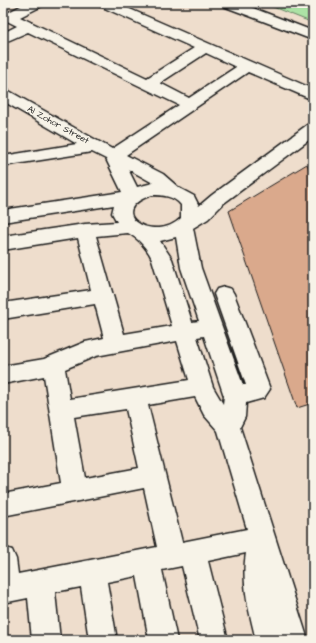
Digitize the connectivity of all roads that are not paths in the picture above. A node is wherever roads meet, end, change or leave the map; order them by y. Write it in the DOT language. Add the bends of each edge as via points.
graph roads {
  1 [pos="37,3"];
  2 [pos="106,3"];
  3 [pos="254,3"];
  4 [pos="238,4"];
  5 [pos="6,15"];
  6 [pos="28,26"];
  7 [pos="313,26"];
  8 [pos="313,36"];
  9 [pos="3,39"];
  10 [pos="205,47"];
  11 [pos="247,66"];
  12 [pos="148,84"];
  13 [pos="3,94"];
  14 [pos="313,95"];
  15 [pos="190,104"];
  16 [pos="313,129"];
  17 [pos="95,146"];
  18 [pos="113,156"];
  19 [pos="3,160"];
  20 [pos="130,196"];
  21 [pos="179,196"];
  22 [pos="218,199"];
  23 [pos="3,216"];
  24 [pos="185,225"];
  25 [pos="135,229"];
  26 [pos="85,230"];
  27 [pos="3,243"];
  28 [pos="224,294"];
  29 [pos="102,295"];
  30 [pos="3,311"];
  31 [pos="211,327"];
  32 [pos="185,332"];
  33 [pos="116,344"];
  34 [pos="53,364"];
  35 [pos="3,375"];
  36 [pos="202,387"];
  37 [pos="235,396"];
  38 [pos="135,398"];
  39 [pos="61,410"];
  40 [pos="228,427"];
  41 [pos="153,476"];
  42 [pos="75,491"];
  43 [pos="3,505"];
  44 [pos="262,538"];
  45 [pos="170,556"];
  46 [pos="3,559"];
  47 [pos="92,572"];
  48 [pos="40,582"];
  49 [pos="5,590"];
  50 [pos="46,640"];
  51 [pos="103,640"];
  52 [pos="163,640"];
  53 [pos="214,640"];
  54 [pos="270,640"];
  55 [pos="294,640"];
  1 -- 5 [label="street"];
  2 -- 10 [label="street"];
  3 -- 7 [label="street"];
  4 -- 8 [label="street"];
  5 -- 6 [label="street"];
  6 -- 9 [label="street"];
  6 -- 12 [label="street"];
  10 -- 11 [label="street"];
  10 -- 12 [label="street"];
  11 -- 14 [label="street"];
  11 -- 15 [label="street"];
  12 -- 15 [label="street"];
  13 -- 17 [label="street, Al Zohor Street"];
  15 -- 18 [label="street"];
  16 -- 22 [label="street"];
  17 -- 18 [label="street, Al Zohor Street"];
  17 -- 19 [label="street"];
  18 -- 20 [label="street"];
  18 -- 21 [label="street, Al Zohor Street" via="152,173"];
  20 -- 21 [label="street" via="151,189"];
  20 -- 23 [label="street"];
  20 -- 25 [label="street" via="121,209 122,215"];
  21 -- 22 [label="street" via="203,201"];
  21 -- 24 [label="street" via="191,212"];
  22 -- 24 [label="street" via="205,212"];
  24 -- 25 [label="street" via="168,233 149,234"];
  24 -- 31 [label="street" via="191,268"];
  25 -- 26 [label="street"];
  25 -- 32 [label="street" via="149,240 162,260"];
  26 -- 27 [label="street"];
  26 -- 29 [label="street"];
  28 -- 37 [label="street" via="259,389 256,392"];
  29 -- 30 [label="street"];
  29 -- 33 [label="street"];
  31 -- 32 [label="street"];
  31 -- 37 [label="street"];
  32 -- 33 [label="street"];
  32 -- 36 [label="street"];
  33 -- 34 [label="street" via="87,350"];
  34 -- 35 [label="street"];
  34 -- 39 [label="street"];
  36 -- 38 [label="street"];
  36 -- 40 [label="street" via="212,408"];
  37 -- 40 [label="street" via="234,412"];
  38 -- 39 [label="street"];
  38 -- 41 [label="street"];
  39 -- 42 [label="street"];
  40 -- 44 [label="street"];
  41 -- 42 [label="street"];
  41 -- 45 [label="street"];
  42 -- 43 [label="street"];
  44 -- 45 [label="street"];
  44 -- 54 [label="street" via="257,555 256,576"];
  44 -- 55 [label="street"];
  45 -- 47 [label="street"];
  45 -- 52 [label="street"];
  45 -- 53 [label="street"];
  46 -- 49 [label="street"];
  47 -- 48 [label="street"];
  47 -- 51 [label="street"];
  48 -- 49 [label="street"];
  48 -- 50 [label="street"];
}
